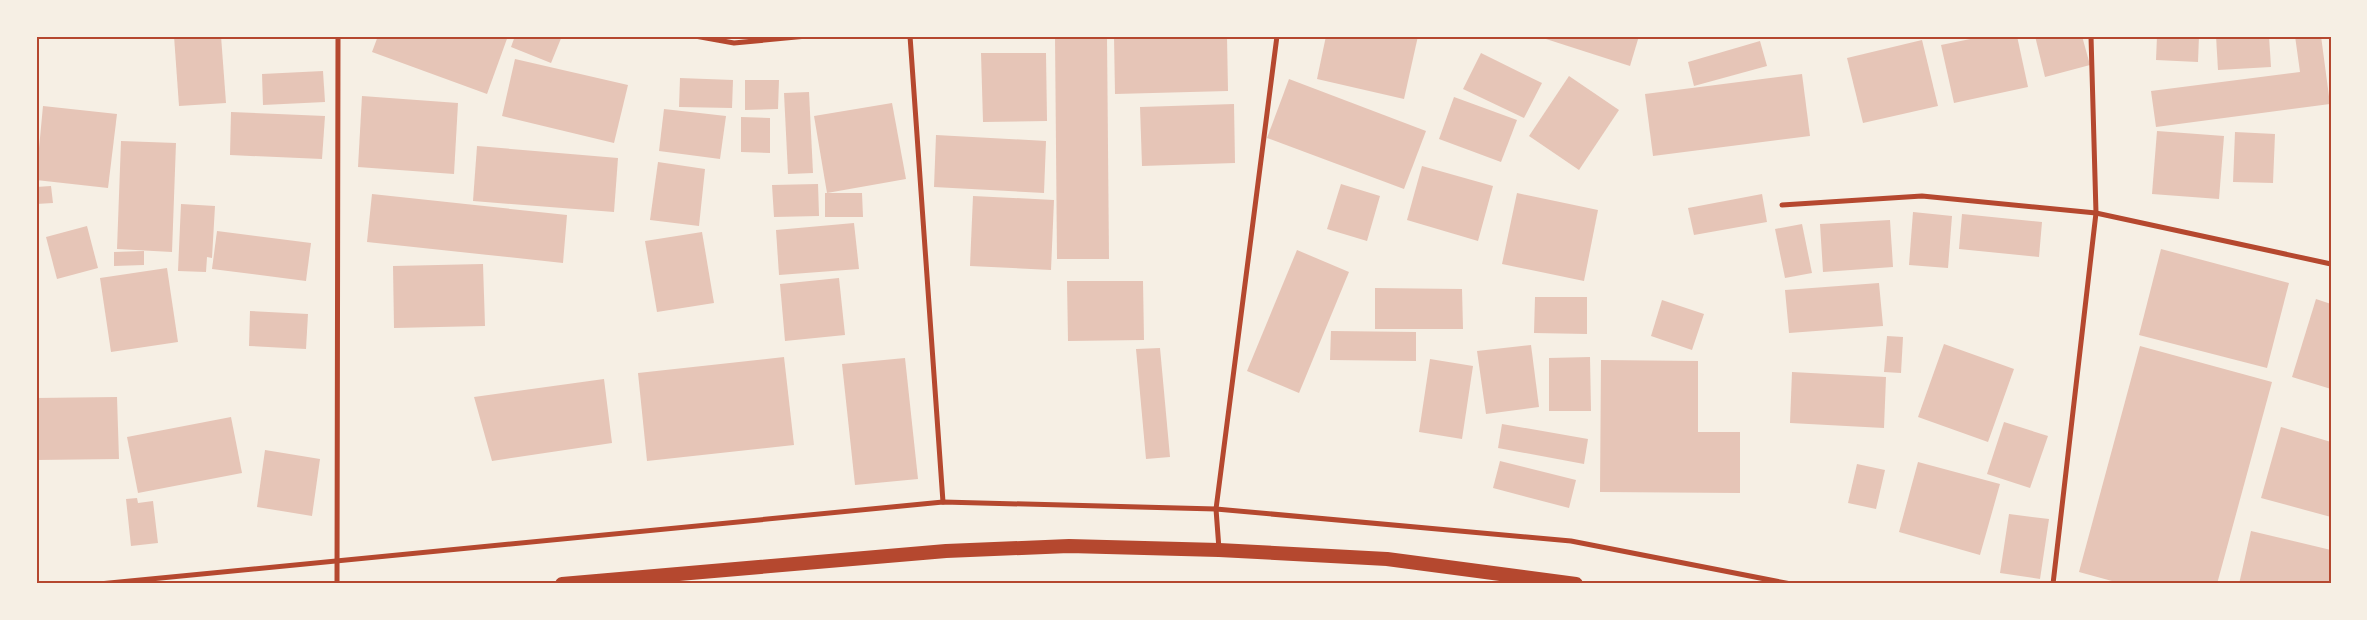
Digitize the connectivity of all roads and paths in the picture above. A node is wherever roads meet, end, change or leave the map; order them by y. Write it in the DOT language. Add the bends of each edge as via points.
graph roads {
  1 [pos="338,36"];
  2 [pos="695,36"];
  3 [pos="807,36"];
  4 [pos="910,36"];
  5 [pos="1277,36"];
  6 [pos="2091,36"];
  7 [pos="1782,205"];
  8 [pos="2096,213"];
  9 [pos="2331,264"];
  10 [pos="943,502"];
  11 [pos="1216,508"];
  12 [pos="1220,550"];
  13 [pos="338,560"];
  14 [pos="99,584"];
  15 [pos="337,584"];
  16 [pos="562,584"];
  17 [pos="1576,584"];
  18 [pos="1791,584"];
  19 [pos="2053,584"];
  1 -- 13 [label="street"];
  2 -- 3 [label="street" via="734,44"];
  4 -- 10 [label="street"];
  5 -- 11 [label="street"];
  6 -- 8 [label="street"];
  7 -- 8 [label="street" via="1922,196"];
  8 -- 9 [label="street"];
  8 -- 19 [label="street"];
  10 -- 11 [label="street"];
  10 -- 13 [label="street"];
  11 -- 12 [label="street"];
  11 -- 18 [label="street" via="1571,541"];
  12 -- 16 [label="highway" via="1068,546 946,551"];
  12 -- 17 [label="highway" via="1387,559"];
  13 -- 14 [label="street"];
  13 -- 15 [label="street"];
}
